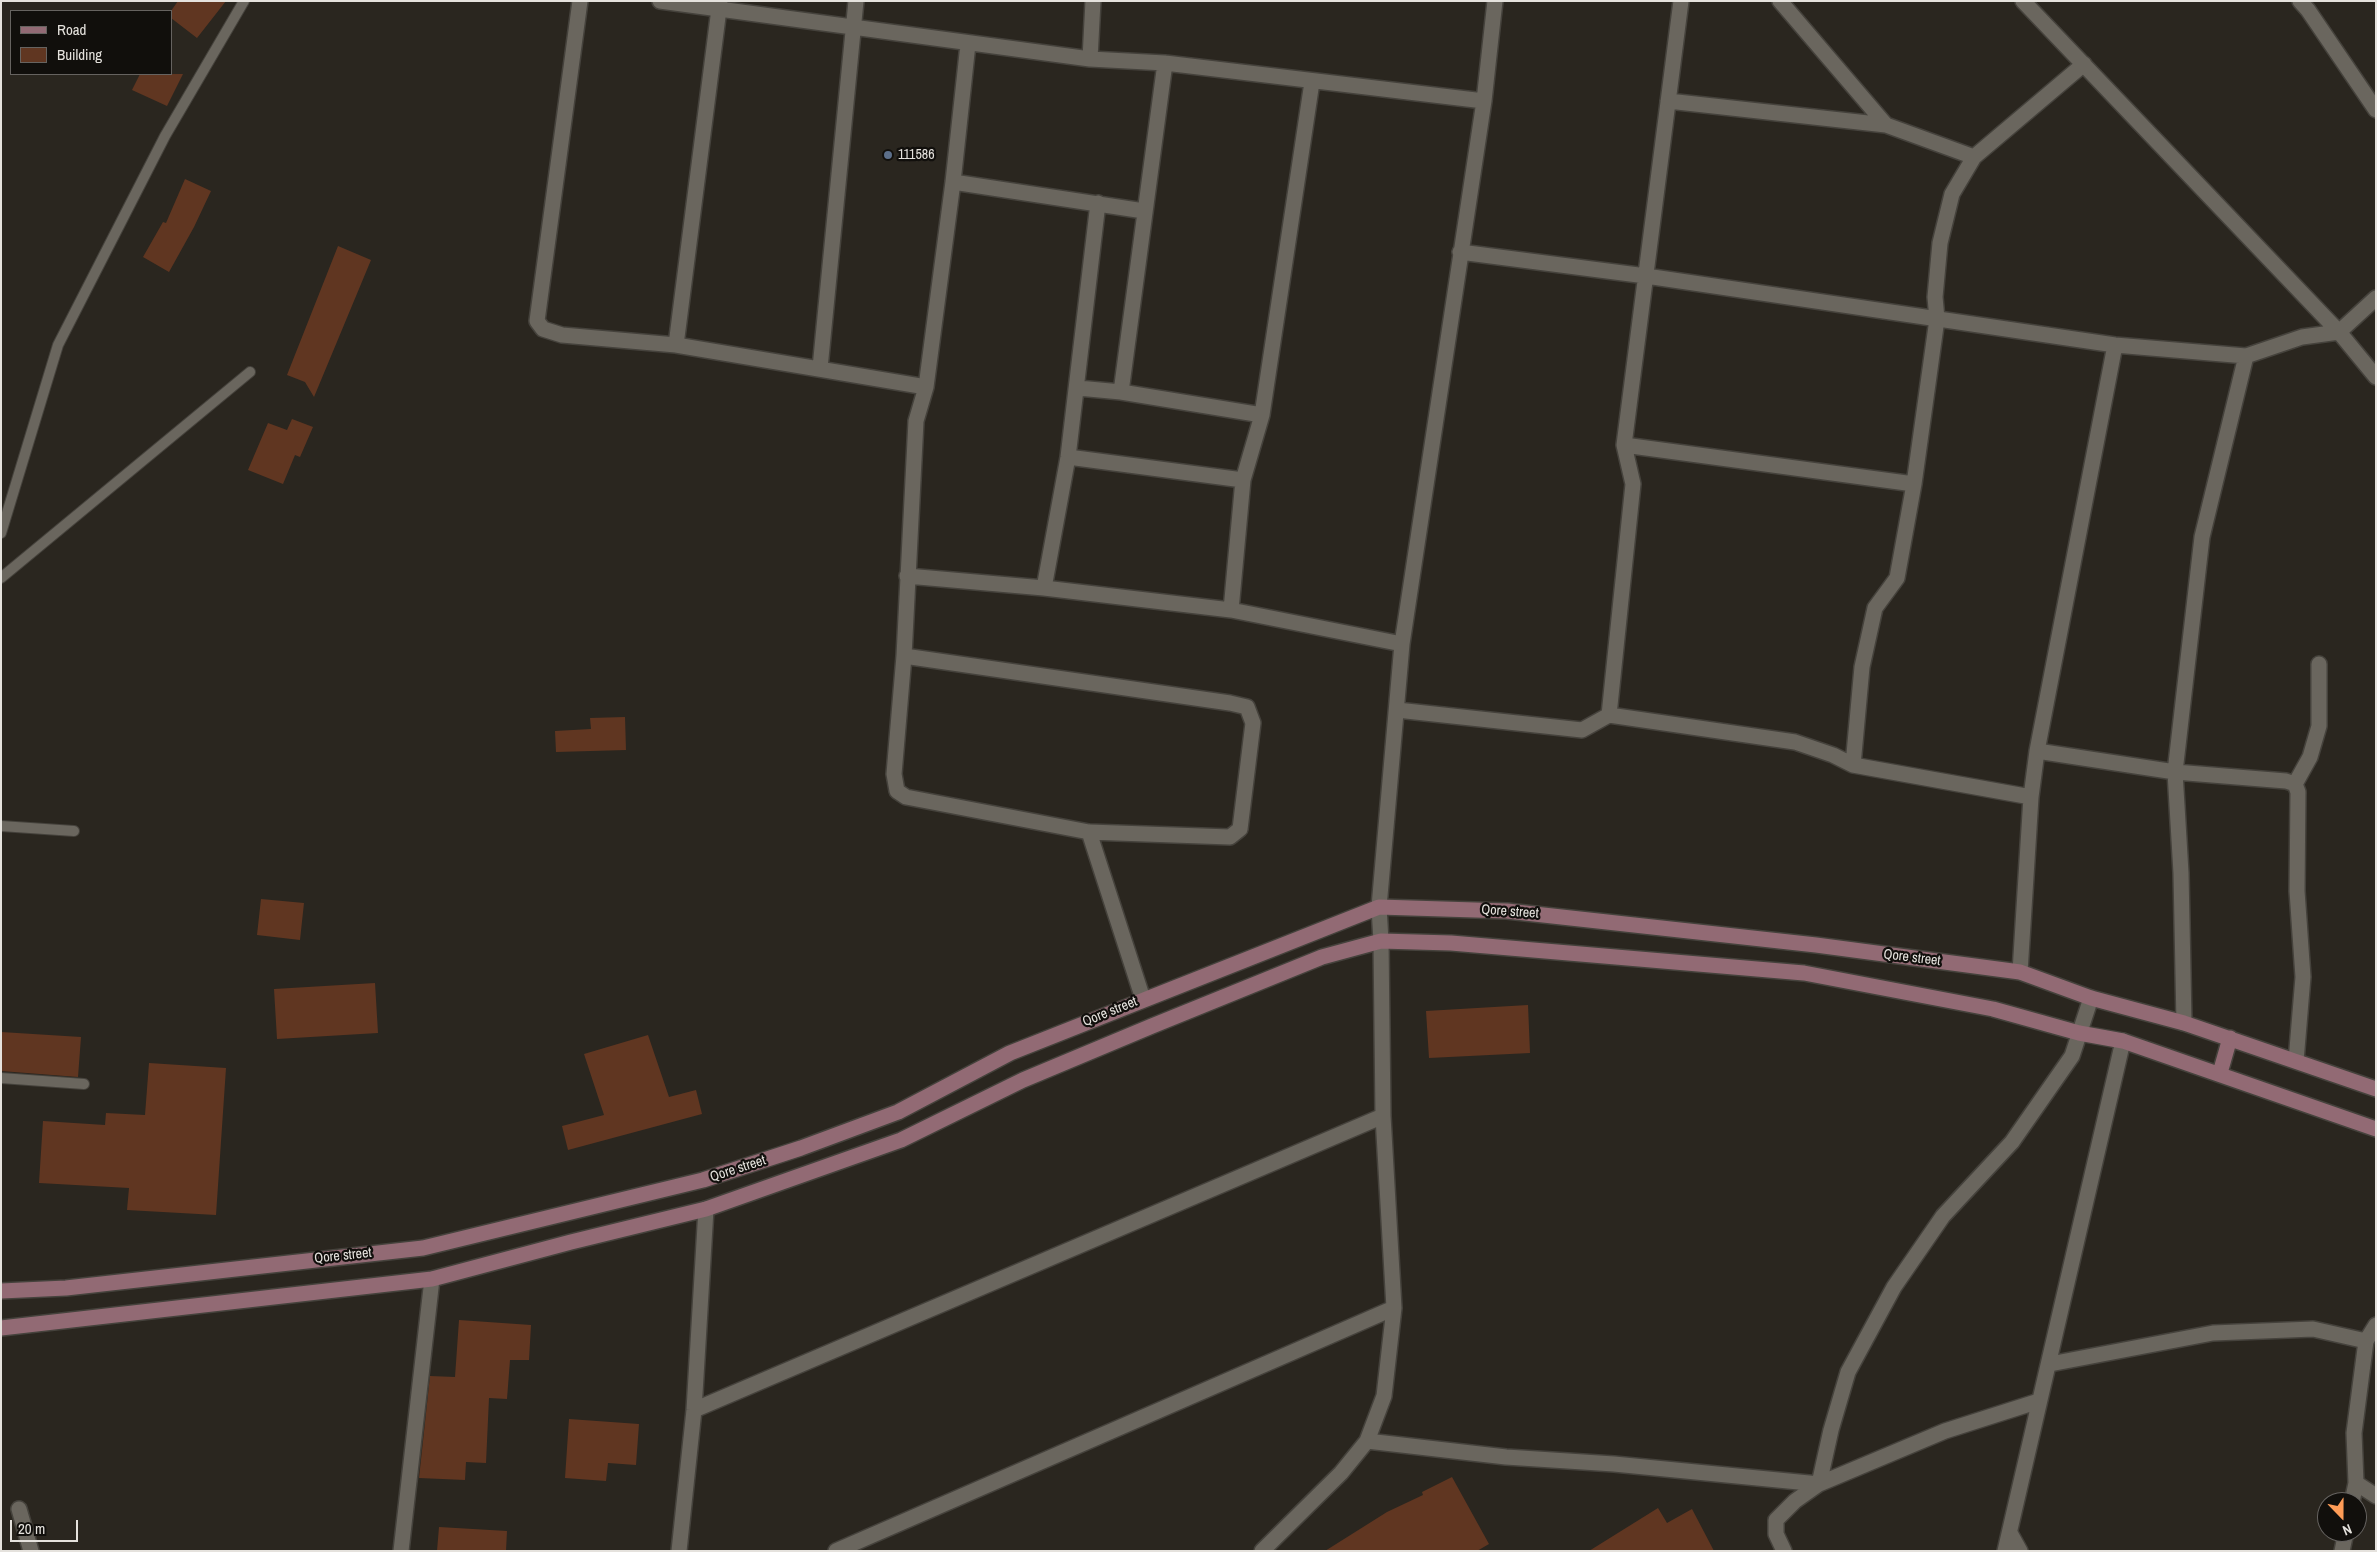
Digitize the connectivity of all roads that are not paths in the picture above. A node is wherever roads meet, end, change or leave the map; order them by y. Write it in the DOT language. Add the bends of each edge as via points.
graph roads {
  1 [pos="244,1"];
  2 [pos="580,1"];
  3 [pos="660,1"];
  4 [pos="856,1"];
  5 [pos="1093,1"];
  6 [pos="1495,1"];
  7 [pos="1681,1"];
  8 [pos="1780,1"];
  9 [pos="2031,4"];
  10 [pos="2308,4"];
  11 [pos="719,5"];
  12 [pos="853,28"];
  13 [pos="968,44"];
  14 [pos="1090,59"];
  15 [pos="1165,63"];
  16 [pos="2084,64"];
  17 [pos="1312,82"];
  18 [pos="1484,101"];
  19 [pos="1668,101"];
  20 [pos="2376,110"];
  21 [pos="1886,125"];
  22 [pos="1974,157"];
  23 [pos="954,182"];
  24 [pos="1098,203"];
  25 [pos="1144,211"];
  26 [pos="1460,252"];
  27 [pos="1646,276"];
  28 [pos="2376,298"];
  29 [pos="1937,319"];
  30 [pos="2339,332"];
  31 [pos="2115,344"];
  32 [pos="676,346"];
  33 [pos="2246,356"];
  34 [pos="820,368"];
  35 [pos="250,372"];
  36 [pos="2376,377"];
  37 [pos="926,387"];
  38 [pos="1078,388"];
  39 [pos="1121,392"];
  40 [pos="1262,415"];
  41 [pos="1624,445"];
  42 [pos="1068,456"];
  43 [pos="1243,480"];
  44 [pos="1914,484"];
  45 [pos="1,533"];
  46 [pos="907,576"];
  47 [pos="1,578"];
  48 [pos="1044,588"];
  49 [pos="1231,610"];
  50 [pos="1402,644"];
  51 [pos="904,656"];
  52 [pos="2319,664"];
  53 [pos="1396,710"];
  54 [pos="1609,714"];
  55 [pos="2037,751"];
  56 [pos="1852,765"];
  57 [pos="2175,772"];
  58 [pos="2295,784"];
  59 [pos="2031,797"];
  60 [pos="1,826"];
  61 [pos="74,831"];
  62 [pos="1089,832"];
  63 [pos="1379,907"];
  64 [pos="1381,941"];
  65 [pos="2020,972"];
  66 [pos="2091,998"];
  67 [pos="1143,1000"];
  68 [pos="2184,1023"];
  69 [pos="2080,1033"];
  70 [pos="2230,1038"];
  71 [pos="2123,1041"];
  72 [pos="2296,1061"];
  73 [pos="2220,1073"];
  74 [pos="1,1078"];
  75 [pos="84,1084"];
  76 [pos="2376,1089"];
  77 [pos="1383,1116"];
  78 [pos="2376,1129"];
  79 [pos="706,1209"];
  80 [pos="432,1279"];
  81 [pos="1,1291"];
  82 [pos="1394,1308"];
  83 [pos="2376,1325"];
  84 [pos="1,1328"];
  85 [pos="2366,1341"];
  86 [pos="2050,1364"];
  87 [pos="2039,1400"];
  88 [pos="694,1410"];
  89 [pos="1367,1441"];
  90 [pos="2356,1483"];
  91 [pos="1819,1484"];
  92 [pos="2354,1492"];
  93 [pos="2376,1496"];
  94 [pos="19,1509"];
  95 [pos="2010,1533"];
  96 [pos="31,1551"];
  97 [pos="401,1551"];
  98 [pos="679,1551"];
  99 [pos="836,1551"];
  100 [pos="1262,1551"];
  101 [pos="1784,1551"];
  102 [pos="2005,1551"];
  103 [pos="2020,1551"];
  1 -- 45 [label="lane" via="165,136 58,345"];
  2 -- 32 [label="street" via="537,320 543,329 562,335"];
  3 -- 11 [label="street"];
  4 -- 12 [label="street"];
  5 -- 14 [label="street"];
  6 -- 18 [label="street"];
  7 -- 19 [label="street"];
  8 -- 21 [label="street"];
  9 -- 16 [label="street"];
  10 -- 20 [label="street"];
  11 -- 12 [label="street"];
  11 -- 32 [label="street"];
  12 -- 13 [label="street"];
  12 -- 34 [label="street"];
  13 -- 14 [label="street"];
  13 -- 23 [label="street"];
  14 -- 15 [label="street"];
  15 -- 17 [label="street"];
  15 -- 25 [label="street"];
  16 -- 22 [label="street"];
  16 -- 30 [label="street"];
  17 -- 18 [label="street"];
  17 -- 40 [label="street"];
  18 -- 26 [label="street"];
  19 -- 21 [label="street"];
  19 -- 27 [label="street"];
  21 -- 22 [label="street"];
  22 -- 29 [label="street" via="1952,194 1942,235 1935,297"];
  23 -- 24 [label="street"];
  23 -- 37 [label="street"];
  24 -- 25 [label="street"];
  24 -- 38 [label="street"];
  25 -- 39 [label="street"];
  26 -- 27 [label="street"];
  26 -- 50 [label="street"];
  27 -- 29 [label="street"];
  27 -- 41 [label="street"];
  28 -- 30 [label="street"];
  29 -- 31 [label="street"];
  29 -- 44 [label="street"];
  30 -- 33 [label="street" via="2302,337"];
  30 -- 36 [label="street"];
  31 -- 33 [label="street"];
  31 -- 55 [label="street"];
  32 -- 34 [label="street"];
  33 -- 57 [label="street" via="2202,537"];
  34 -- 37 [label="street"];
  35 -- 47 [label="lane"];
  37 -- 46 [label="street" via="916,421"];
  38 -- 39 [label="street"];
  38 -- 42 [label="street"];
  39 -- 40 [label="street"];
  40 -- 43 [label="street"];
  41 -- 44 [label="street"];
  41 -- 54 [label="street" via="1633,484"];
  42 -- 43 [label="street"];
  42 -- 48 [label="street"];
  43 -- 49 [label="street"];
  44 -- 56 [label="street" via="1897,578 1874,608 1862,667"];
  46 -- 48 [label="street"];
  46 -- 51 [label="street"];
  48 -- 49 [label="street"];
  49 -- 50 [label="street"];
  50 -- 53 [label="street"];
  51 -- 62 [label="street" via="894,774 897,791 906,797"];
  51 -- 62 [label="street" via="1247,707 1253,724 1243,816 1240,829 1230,837"];
  52 -- 58 [label="street" via="2318,726 2310,757"];
  53 -- 54 [label="street" via="1582,730"];
  53 -- 63 [label="street"];
  54 -- 56 [label="street" via="1795,742"];
  55 -- 57 [label="street"];
  55 -- 59 [label="street"];
  56 -- 59 [label="street"];
  57 -- 58 [label="street"];
  57 -- 68 [label="street" via="2182,873"];
  58 -- 72 [label="street" via="2298,792 2297,891 2303,976"];
  59 -- 65 [label="street"];
  60 -- 61 [label="lane"];
  62 -- 67 [label="street"];
  63 -- 64 [label="street"];
  63 -- 65 [label="street, Qore street" via="1507,911 1816,945"];
  63 -- 67 [label="street, Qore street"];
  64 -- 69 [label="street, Qore street" via="1461,944 1804,973 1993,1009"];
  64 -- 77 [label="street"];
  64 -- 79 [label="street, Qore street" via="1322,957 1135,1033 1023,1080 901,1140"];
  65 -- 66 [label="street, Qore street"];
  66 -- 68 [label="street, Qore street"];
  66 -- 69 [label="street"];
  67 -- 81 [label="street, Qore street" via="1010,1053 898,1112 703,1180 423,1248 66,1288"];
  68 -- 70 [label="street, Qore street"];
  69 -- 71 [label="street, Qore street"];
  69 -- 91 [label="street" via="2072,1056 2012,1142 1943,1216 1894,1288 1848,1372"];
  70 -- 72 [label="street, Qore street"];
  70 -- 73 [label="street"];
  71 -- 73 [label="street, Qore street"];
  71 -- 86 [label="street"];
  72 -- 76 [label="street, Qore street"];
  73 -- 78 [label="street, Qore street"];
  74 -- 75 [label="lane"];
  77 -- 82 [label="street"];
  77 -- 88 [label="street"];
  79 -- 80 [label="street, Qore street"];
  79 -- 88 [label="street"];
  80 -- 84 [label="street, Qore street"];
  80 -- 97 [label="street"];
  82 -- 89 [label="street" via="1384,1396"];
  82 -- 99 [label="street"];
  83 -- 85 [label="street"];
  85 -- 86 [label="street" via="2313,1329 2213,1333"];
  85 -- 90 [label="street" via="2354,1433"];
  86 -- 87 [label="street"];
  87 -- 91 [label="street" via="1946,1431"];
  87 -- 95 [label="street"];
  88 -- 98 [label="street"];
  89 -- 91 [label="street" via="1506,1457"];
  89 -- 100 [label="street" via="1341,1473"];
  90 -- 92 [label="street"];
  90 -- 93 [label="street"];
  91 -- 101 [label="street" via="1776,1520 1776,1534"];
  94 -- 96 [label="street"];
  95 -- 102 [label="street"];
  95 -- 103 [label="street"];
}
